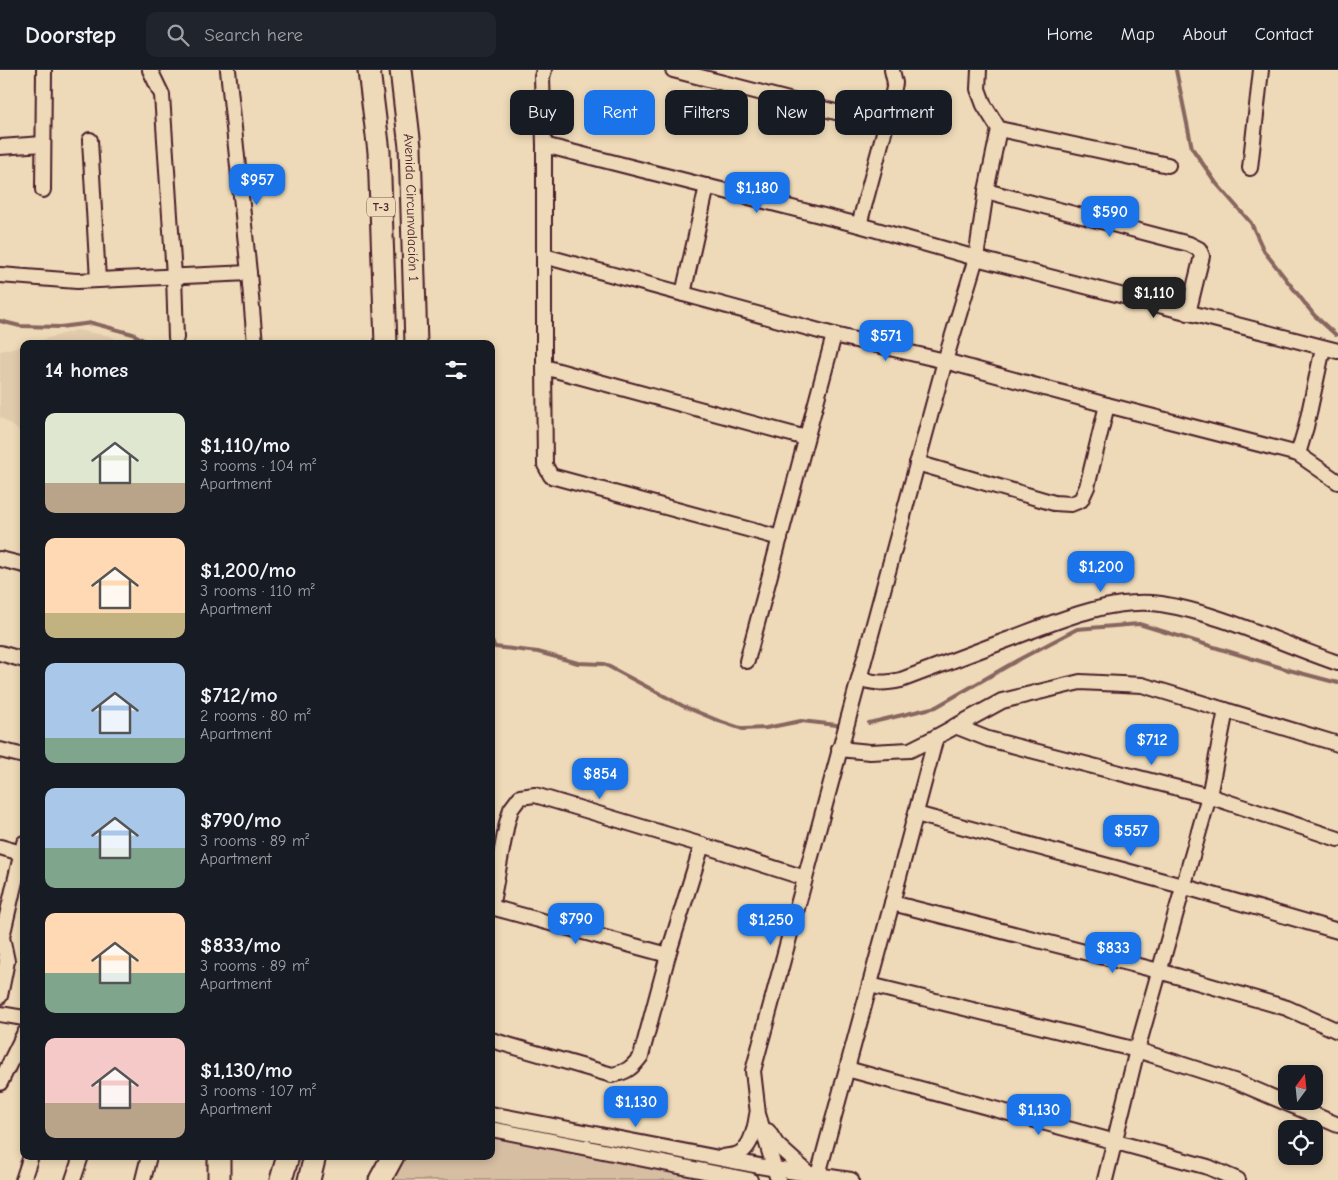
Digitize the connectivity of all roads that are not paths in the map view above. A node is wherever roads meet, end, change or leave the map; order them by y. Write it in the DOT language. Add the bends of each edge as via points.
graph roads {
  1 [pos="44,70"];
  2 [pos="150,70"];
  3 [pos="228,70"];
  4 [pos="369,70"];
  5 [pos="402,70"];
  6 [pos="544,70"];
  7 [pos="673,70"];
  8 [pos="892,70"];
  9 [pos="979,70"];
  10 [pos="1260,70"];
  11 [pos="893,90"];
  12 [pos="835,111"];
  13 [pos="999,129"];
  14 [pos="883,135"];
  15 [pos="90,140"];
  16 [pos="44,144"];
  17 [pos="544,145"];
  18 [pos="0,147"];
  19 [pos="1168,165"];
  20 [pos="1250,168"];
  21 [pos="707,186"];
  22 [pos="43,190"];
  23 [pos="986,191"];
  24 [pos="859,225"];
  25 [pos="544,256"];
  26 [pos="976,258"];
  27 [pos="249,273"];
  28 [pos="0,276"];
  29 [pos="174,276"];
  30 [pos="98,280"];
  31 [pos="683,294"];
  32 [pos="1188,313"];
  33 [pos="834,334"];
  34 [pos="176,338"];
  35 [pos="255,340"];
  36 [pos="386,340"];
  37 [pos="416,340"];
  38 [pos="1323,348"];
  39 [pos="1338,351"];
  40 [pos="945,361"];
  41 [pos="544,367"];
  42 [pos="1107,405"];
  43 [pos="806,438"];
  44 [pos="1298,454"];
  45 [pos="917,463"];
  46 [pos="1338,482"];
  47 [pos="780,538"];
  48 [pos="0,559"];
  49 [pos="20,564"];
  50 [pos="0,653"];
  51 [pos="20,659"];
  52 [pos="747,661"];
  53 [pos="1338,663"];
  54 [pos="858,679"];
  55 [pos="1226,710"];
  56 [pos="955,726"];
  57 [pos="936,737"];
  58 [pos="1338,744"];
  59 [pos="839,749"];
  60 [pos="0,750"];
  61 [pos="20,755"];
  62 [pos="1209,796"];
  63 [pos="916,814"];
  64 [pos="1338,839"];
  65 [pos="702,845"];
  66 [pos="0,847"];
  67 [pos="20,848"];
  68 [pos="20,857"];
  69 [pos="805,878"];
  70 [pos="495,885"];
  71 [pos="1182,886"];
  72 [pos="892,904"];
  73 [pos="495,909"];
  74 [pos="1338,931"];
  75 [pos="1,938"];
  76 [pos="668,954"];
  77 [pos="1159,971"];
  78 [pos="870,985"];
  79 [pos="0,996"];
  80 [pos="0,1014"];
  81 [pos="20,1017"];
  82 [pos="1338,1031"];
  83 [pos="495,1041"];
  84 [pos="20,1042"];
  85 [pos="1137,1050"];
  86 [pos="848,1069"];
  87 [pos="0,1083"];
  88 [pos="758,1114"];
  89 [pos="495,1115"];
  90 [pos="1338,1125"];
  91 [pos="495,1130"];
  92 [pos="1115,1141"];
  93 [pos="714,1158"];
  94 [pos="30,1160"];
  95 [pos="80,1160"];
  96 [pos="148,1160"];
  97 [pos="219,1160"];
  98 [pos="287,1160"];
  99 [pos="314,1160"];
  100 [pos="391,1160"];
  101 [pos="776,1174"];
  102 [pos="813,1174"];
  103 [pos="744,1179"];
  104 [pos="23,1180"];
  105 [pos="72,1180"];
  106 [pos="143,1180"];
  107 [pos="219,1180"];
  108 [pos="281,1180"];
  109 [pos="309,1180"];
  110 [pos="380,1180"];
  111 [pos="845,1180"];
  112 [pos="1105,1180"];
  113 [pos="1238,1180"];
  1 -- 16 [label="street"];
  2 -- 29 [label="street" via="162,95"];
  3 -- 27 [label="street"];
  4 -- 36 [label="main road, T-3" via="379,152"];
  5 -- 37 [label="main road, Avenida Circunvalación 1 / T-3" via="410,147"];
  6 -- 17 [label="street"];
  7 -- 12 [label="street"];
  8 -- 11 [label="street"];
  9 -- 13 [label="street" via="978,89"];
  10 -- 20 [label="street"];
  13 -- 19 [label="street"];
  13 -- 23 [label="street"];
  14 -- 24 [label="street"];
  15 -- 30 [label="street"];
  16 -- 18 [label="street"];
  16 -- 22 [label="street"];
  17 -- 21 [label="street"];
  17 -- 25 [label="street"];
  21 -- 24 [label="street"];
  21 -- 31 [label="street"];
  23 -- 26 [label="street"];
  23 -- 32 [label="street" via="1199,249 1202,256"];
  24 -- 26 [label="street"];
  25 -- 31 [label="street"];
  25 -- 41 [label="street"];
  26 -- 32 [label="street"];
  26 -- 40 [label="street"];
  27 -- 29 [label="street"];
  27 -- 35 [label="street"];
  28 -- 30 [label="street"];
  29 -- 30 [label="street"];
  29 -- 34 [label="street"];
  31 -- 33 [label="street"];
  32 -- 38 [label="street"];
  33 -- 40 [label="street"];
  33 -- 43 [label="street"];
  38 -- 39 [label="street"];
  38 -- 44 [label="street"];
  40 -- 42 [label="street"];
  40 -- 45 [label="street"];
  41 -- 43 [label="street"];
  41 -- 47 [label="street" via="545,465 551,476"];
  42 -- 44 [label="street"];
  42 -- 45 [label="street" via="1087,487 1081,500 1071,504"];
  43 -- 47 [label="street"];
  44 -- 46 [label="street"];
  45 -- 54 [label="street"];
  47 -- 52 [label="street"];
  48 -- 49 [label="street"];
  50 -- 51 [label="street"];
  53 -- 54 [label="street" via="1231,622 1182,608 1142,604 1107,607 1071,616 901,680 884,683"];
  54 -- 59 [label="street"];
  55 -- 56 [label="street" via="1142,685 1080,682 1002,700"];
  55 -- 58 [label="street"];
  55 -- 62 [label="street"];
  56 -- 57 [label="street"];
  56 -- 62 [label="street" via="988,739"];
  57 -- 59 [label="street" via="910,750 870,752"];
  57 -- 63 [label="street"];
  59 -- 69 [label="street"];
  60 -- 61 [label="street"];
  62 -- 64 [label="street"];
  62 -- 71 [label="street"];
  63 -- 71 [label="street"];
  63 -- 72 [label="street"];
  65 -- 69 [label="street"];
  65 -- 70 [label="street" via="535,795 520,797 506,823"];
  65 -- 76 [label="street"];
  66 -- 67 [label="street"];
  68 -- 75 [label="street"];
  69 -- 88 [label="street" via="753,1071"];
  71 -- 74 [label="street"];
  71 -- 77 [label="street"];
  72 -- 77 [label="street"];
  72 -- 78 [label="street"];
  73 -- 76 [label="street"];
  75 -- 79 [label="street" via="7,961"];
  76 -- 83 [label="street" via="642,1056 632,1068 612,1075"];
  77 -- 82 [label="street" via="1287,1008"];
  77 -- 85 [label="street"];
  78 -- 85 [label="street"];
  78 -- 86 [label="street"];
  80 -- 81 [label="street"];
  84 -- 87 [label="street"];
  85 -- 90 [label="street" via="1237,1082"];
  85 -- 92 [label="street"];
  86 -- 92 [label="street"];
  86 -- 102 [label="street"];
  88 -- 93 [label="street" via="752,1137 741,1152"];
  88 -- 101 [label="street"];
  88 -- 102 [label="street" via="777,1145"];
  89 -- 93 [label="street"];
  91 -- 103 [label="street"];
  92 -- 112 [label="street"];
  92 -- 113 [label="street" via="1208,1167"];
  93 -- 101 [label="street"];
  94 -- 104 [label="street"];
  95 -- 105 [label="street"];
  96 -- 106 [label="street"];
  97 -- 107 [label="main road"];
  98 -- 108 [label="main road"];
  99 -- 109 [label="main road"];
  100 -- 110 [label="main road"];
  101 -- 102 [label="street"];
  102 -- 111 [label="street"];
}
